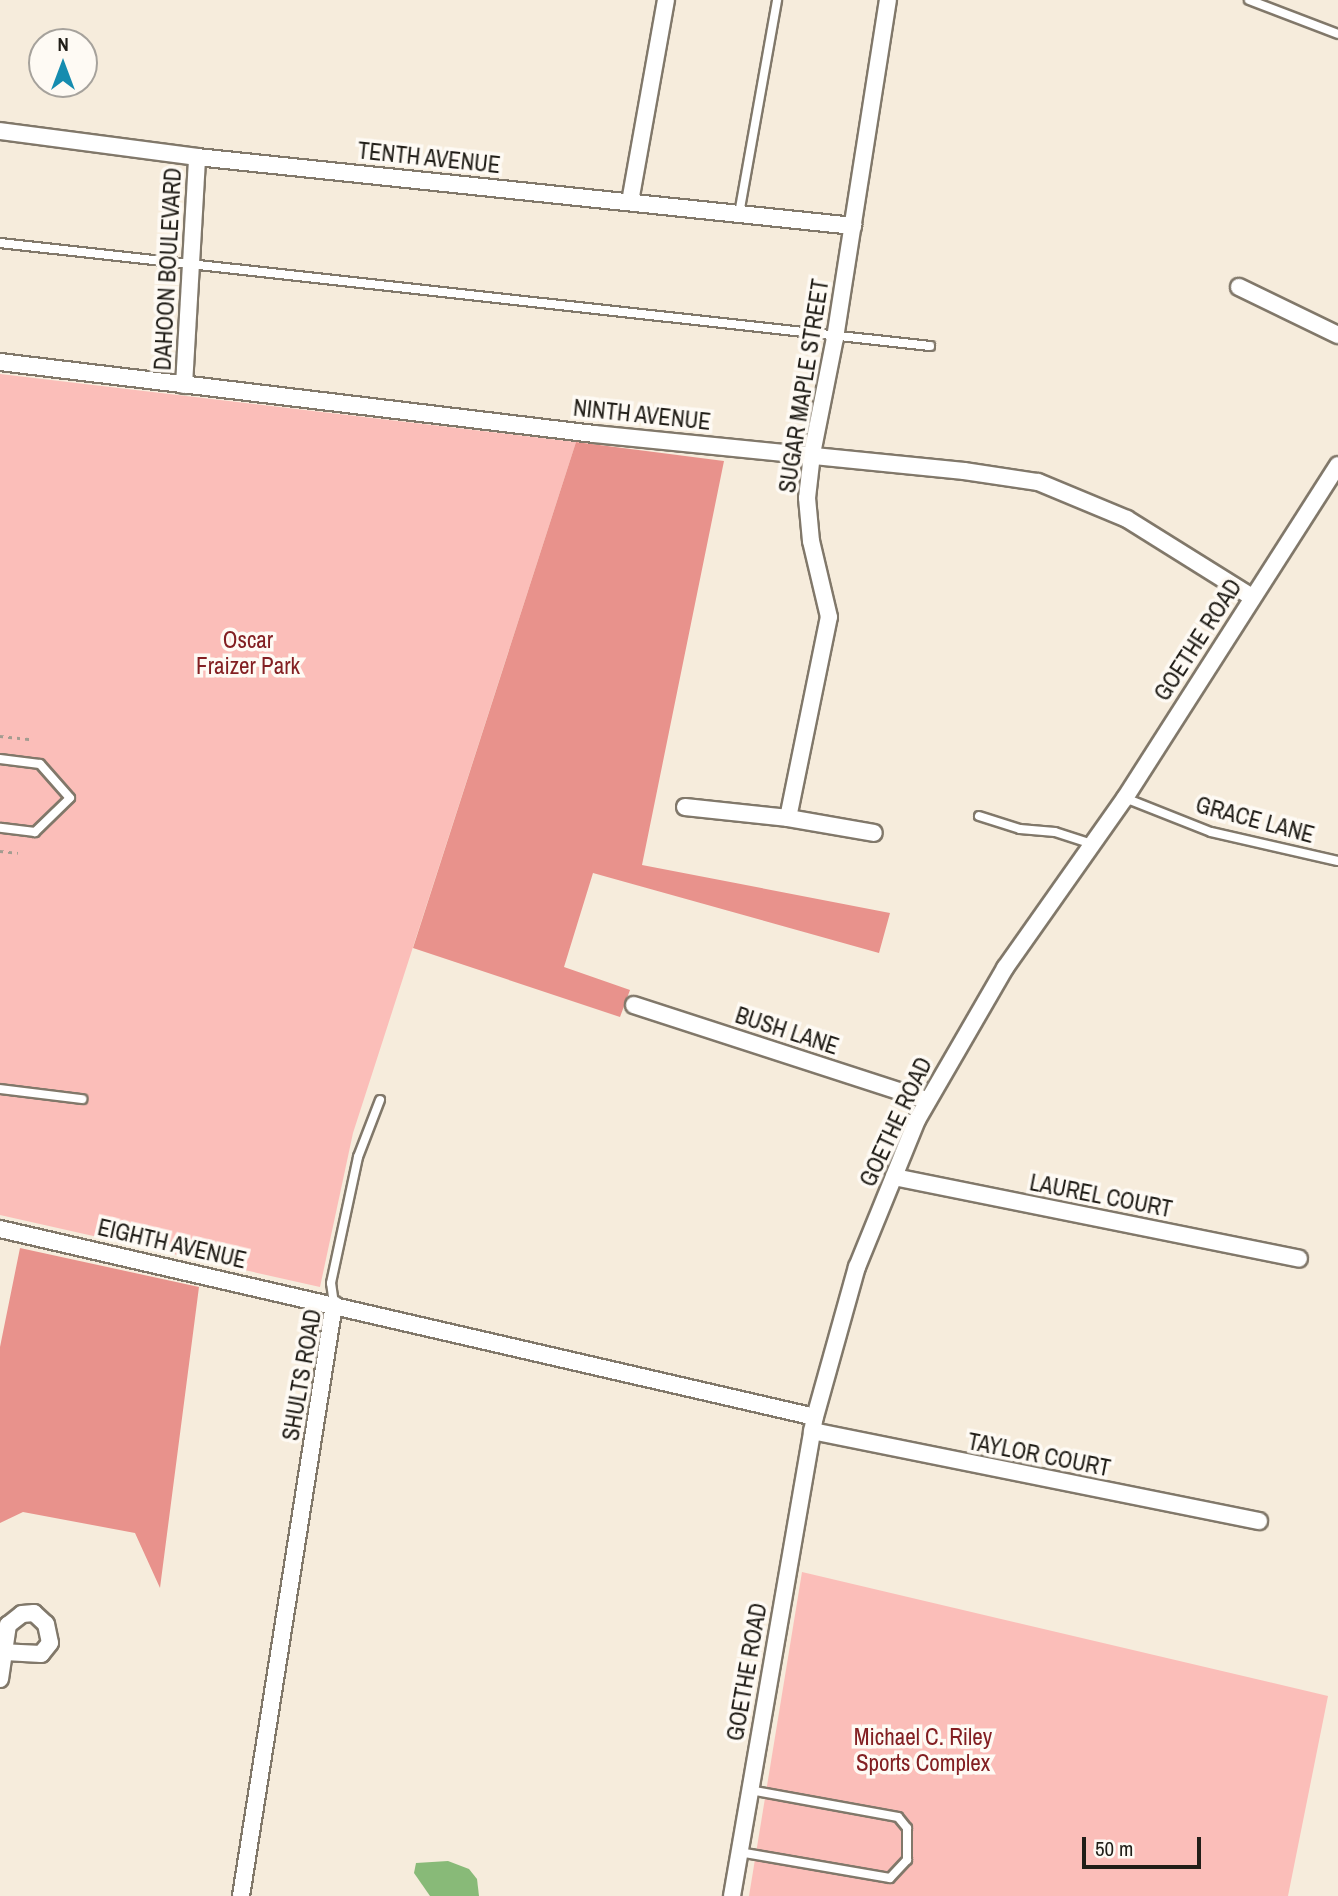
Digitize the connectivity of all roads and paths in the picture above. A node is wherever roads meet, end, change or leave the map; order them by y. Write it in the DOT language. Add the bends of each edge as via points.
graph roads {
  1 [pos="666,0"];
  2 [pos="777,0"];
  3 [pos="888,0"];
  4 [pos="1249,0"];
  5 [pos="1338,34"];
  6 [pos="0,131"];
  7 [pos="197,157"];
  8 [pos="630,202"];
  9 [pos="739,214"];
  10 [pos="853,226"];
  11 [pos="0,243"];
  12 [pos="191,265"];
  13 [pos="1239,287"];
  14 [pos="1338,335"];
  15 [pos="835,338"];
  16 [pos="930,346"];
  17 [pos="0,362"];
  18 [pos="184,385"];
  19 [pos="812,454"];
  20 [pos="1338,465"];
  21 [pos="1252,597"];
  22 [pos="0,736"];
  23 [pos="31,739"];
  24 [pos="0,760"];
  25 [pos="1125,798"];
  26 [pos="685,807"];
  27 [pos="979,816"];
  28 [pos="788,818"];
  29 [pos="0,828"];
  30 [pos="874,833"];
  31 [pos="1092,844"];
  32 [pos="0,851"];
  33 [pos="18,853"];
  34 [pos="1338,862"];
  35 [pos="634,1005"];
  36 [pos="0,1089"];
  37 [pos="82,1099"];
  38 [pos="380,1100"];
  39 [pos="927,1100"];
  40 [pos="894,1177"];
  41 [pos="0,1228"];
  42 [pos="1299,1259"];
  43 [pos="334,1304"];
  44 [pos="813,1424"];
  45 [pos="1259,1521"];
  46 [pos="5,1652"];
  47 [pos="0,1679"];
  48 [pos="750,1790"];
  49 [pos="739,1852"];
  50 [pos="241,1896"];
  51 [pos="732,1896"];
  1 -- 8 [label="street"];
  2 -- 9 [label="lane"];
  3 -- 10 [label="street, SUGAR MAPLE STREET"];
  4 -- 5 [label="lane"];
  6 -- 7 [label="street, TENTH AVENUE"];
  7 -- 8 [label="street, TENTH AVENUE"];
  7 -- 12 [label="street, DAHOON BOULEVARD"];
  8 -- 9 [label="street, TENTH AVENUE"];
  9 -- 10 [label="street, TENTH AVENUE"];
  10 -- 15 [label="street, SUGAR MAPLE STREET"];
  11 -- 12 [label="lane"];
  12 -- 15 [label="lane"];
  12 -- 18 [label="street, DAHOON BOULEVARD"];
  13 -- 14 [label="street"];
  15 -- 16 [label="lane"];
  15 -- 19 [label="street, SUGAR MAPLE STREET"];
  17 -- 18 [label="street, NINTH AVENUE"];
  18 -- 19 [label="street, NINTH AVENUE" via="594,434"];
  19 -- 21 [label="street, NINTH AVENUE" via="1038,482 1127,519"];
  19 -- 28 [label="street, SUGAR MAPLE STREET" via="807,498 811,541 829,617"];
  20 -- 21 [label="street, GOETHE ROAD"];
  21 -- 25 [label="street, GOETHE ROAD"];
  22 -- 23 [label="path"];
  24 -- 29 [label="lane" via="40,764 70,799 35,832"];
  25 -- 31 [label="street, GOETHE ROAD"];
  25 -- 34 [label="lane, GRACE LANE" via="1211,832"];
  26 -- 28 [label="street"];
  27 -- 31 [label="lane"];
  28 -- 30 [label="street"];
  31 -- 39 [label="street, GOETHE ROAD" via="1004,968"];
  32 -- 33 [label="path"];
  35 -- 39 [label="street, BUSH LANE"];
  36 -- 37 [label="lane"];
  38 -- 43 [label="lane" via="358,1157 331,1283"];
  39 -- 40 [label="street, GOETHE ROAD"];
  40 -- 42 [label="street, LAUREL COURT"];
  40 -- 44 [label="street, GOETHE ROAD" via="857,1268"];
  41 -- 43 [label="street, EIGHTH AVENUE"];
  43 -- 44 [label="street, SHULTS ROAD"];
  43 -- 50 [label="street, SHULTS ROAD"];
  44 -- 45 [label="street, TAYLOR COURT"];
  44 -- 48 [label="street, GOETHE ROAD"];
  46 -- 47 [label="street"];
  48 -- 49 [label="street, GOETHE ROAD"];
  48 -- 49 [label="lane" via="898,1817 907,1828 907,1860 890,1878"];
  49 -- 51 [label="street, GOETHE ROAD"];
}
